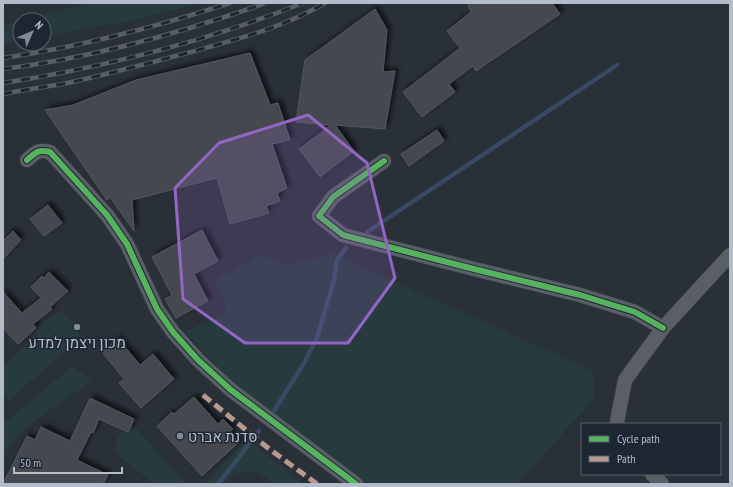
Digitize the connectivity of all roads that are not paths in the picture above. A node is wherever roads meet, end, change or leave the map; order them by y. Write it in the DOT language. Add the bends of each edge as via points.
graph roads {
  1 [pos="27,160"];
  2 [pos="384,161"];
  3 [pos="730,255"];
  4 [pos="663,328"];
  5 [pos="618,423"];
  6 [pos="653,475"];
  7 [pos="356,484"];
  8 [pos="662,484"];
  1 -- 7 [label="street" via="36,152 50,152 107,214 127,244 157,308 173,332 198,360 231,390"];
  2 -- 4 [label="street" via="333,198 319,216 343,235 580,295 635,312"];
  3 -- 4 [label="street"];
  4 -- 5 [label="street" via="625,380"];
  6 -- 8 [label="street"];
}
